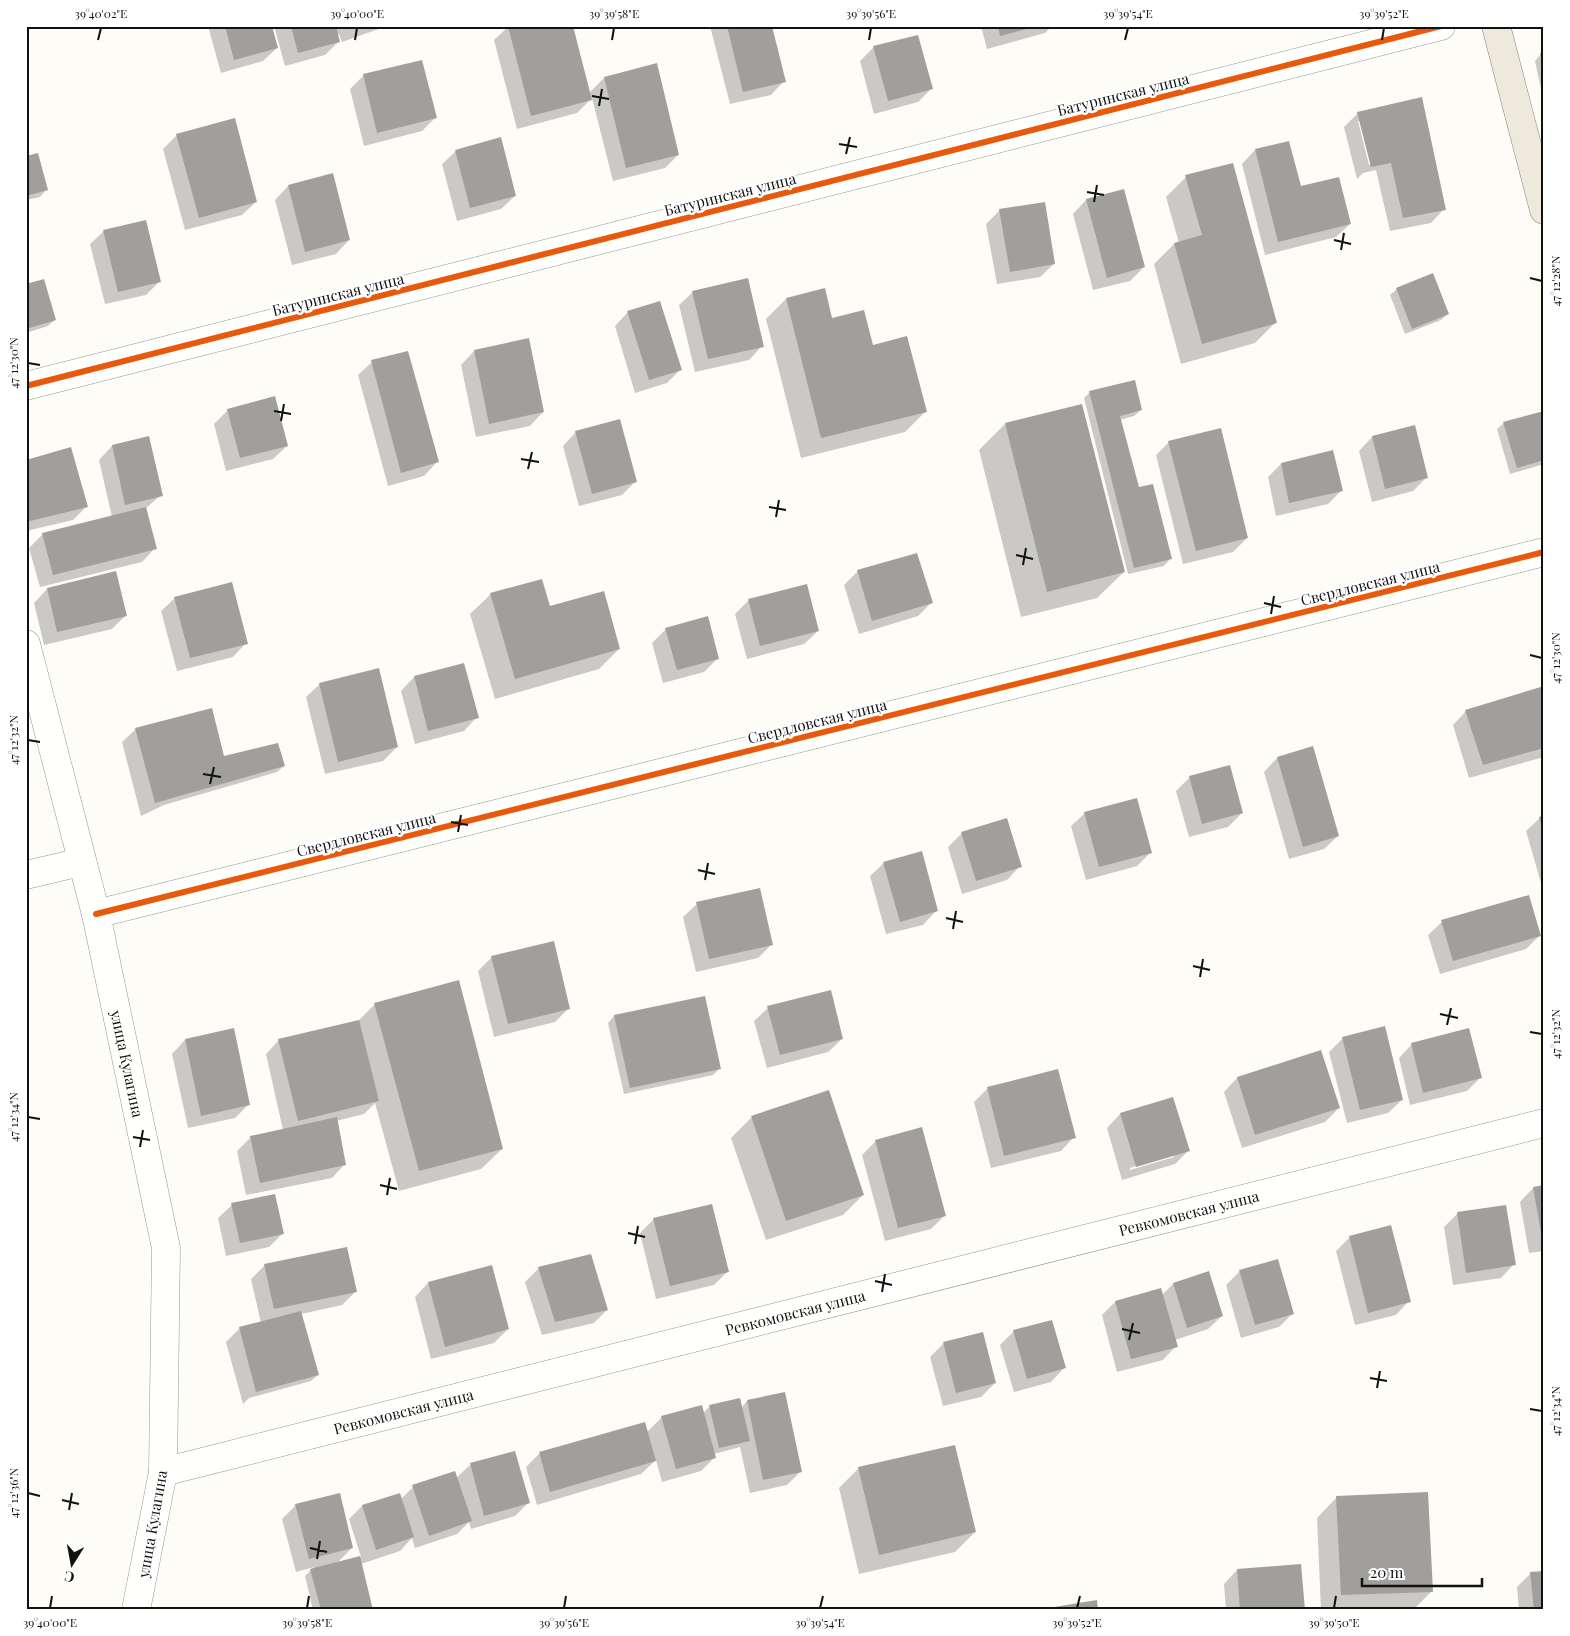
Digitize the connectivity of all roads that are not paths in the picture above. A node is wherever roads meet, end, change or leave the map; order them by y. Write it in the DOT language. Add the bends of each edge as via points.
graph roads {
  1 [pos="1441,26"];
  2 [pos="1496,26"];
  3 [pos="1544,210"];
  4 [pos="26,386"];
  5 [pos="1544,552"];
  6 [pos="26,644"];
  7 [pos="81,862"];
  8 [pos="26,875"];
  9 [pos="96,914"];
  10 [pos="1544,1123"];
  11 [pos="163,1472"];
  12 [pos="136,1610"];
  1 -- 4 [label="street, Батуринская улица"];
  2 -- 3 [label="main road"];
  5 -- 9 [label="street, Свердловская улица"];
  6 -- 7 [label="street, улица Кулагина"];
  7 -- 8 [label="street"];
  7 -- 9 [label="street, улица Кулагина"];
  9 -- 11 [label="street, улица Кулагина" via="166,1248"];
  10 -- 11 [label="street, Ревкомовская улица"];
  11 -- 12 [label="street, улица Кулагина"];
}
